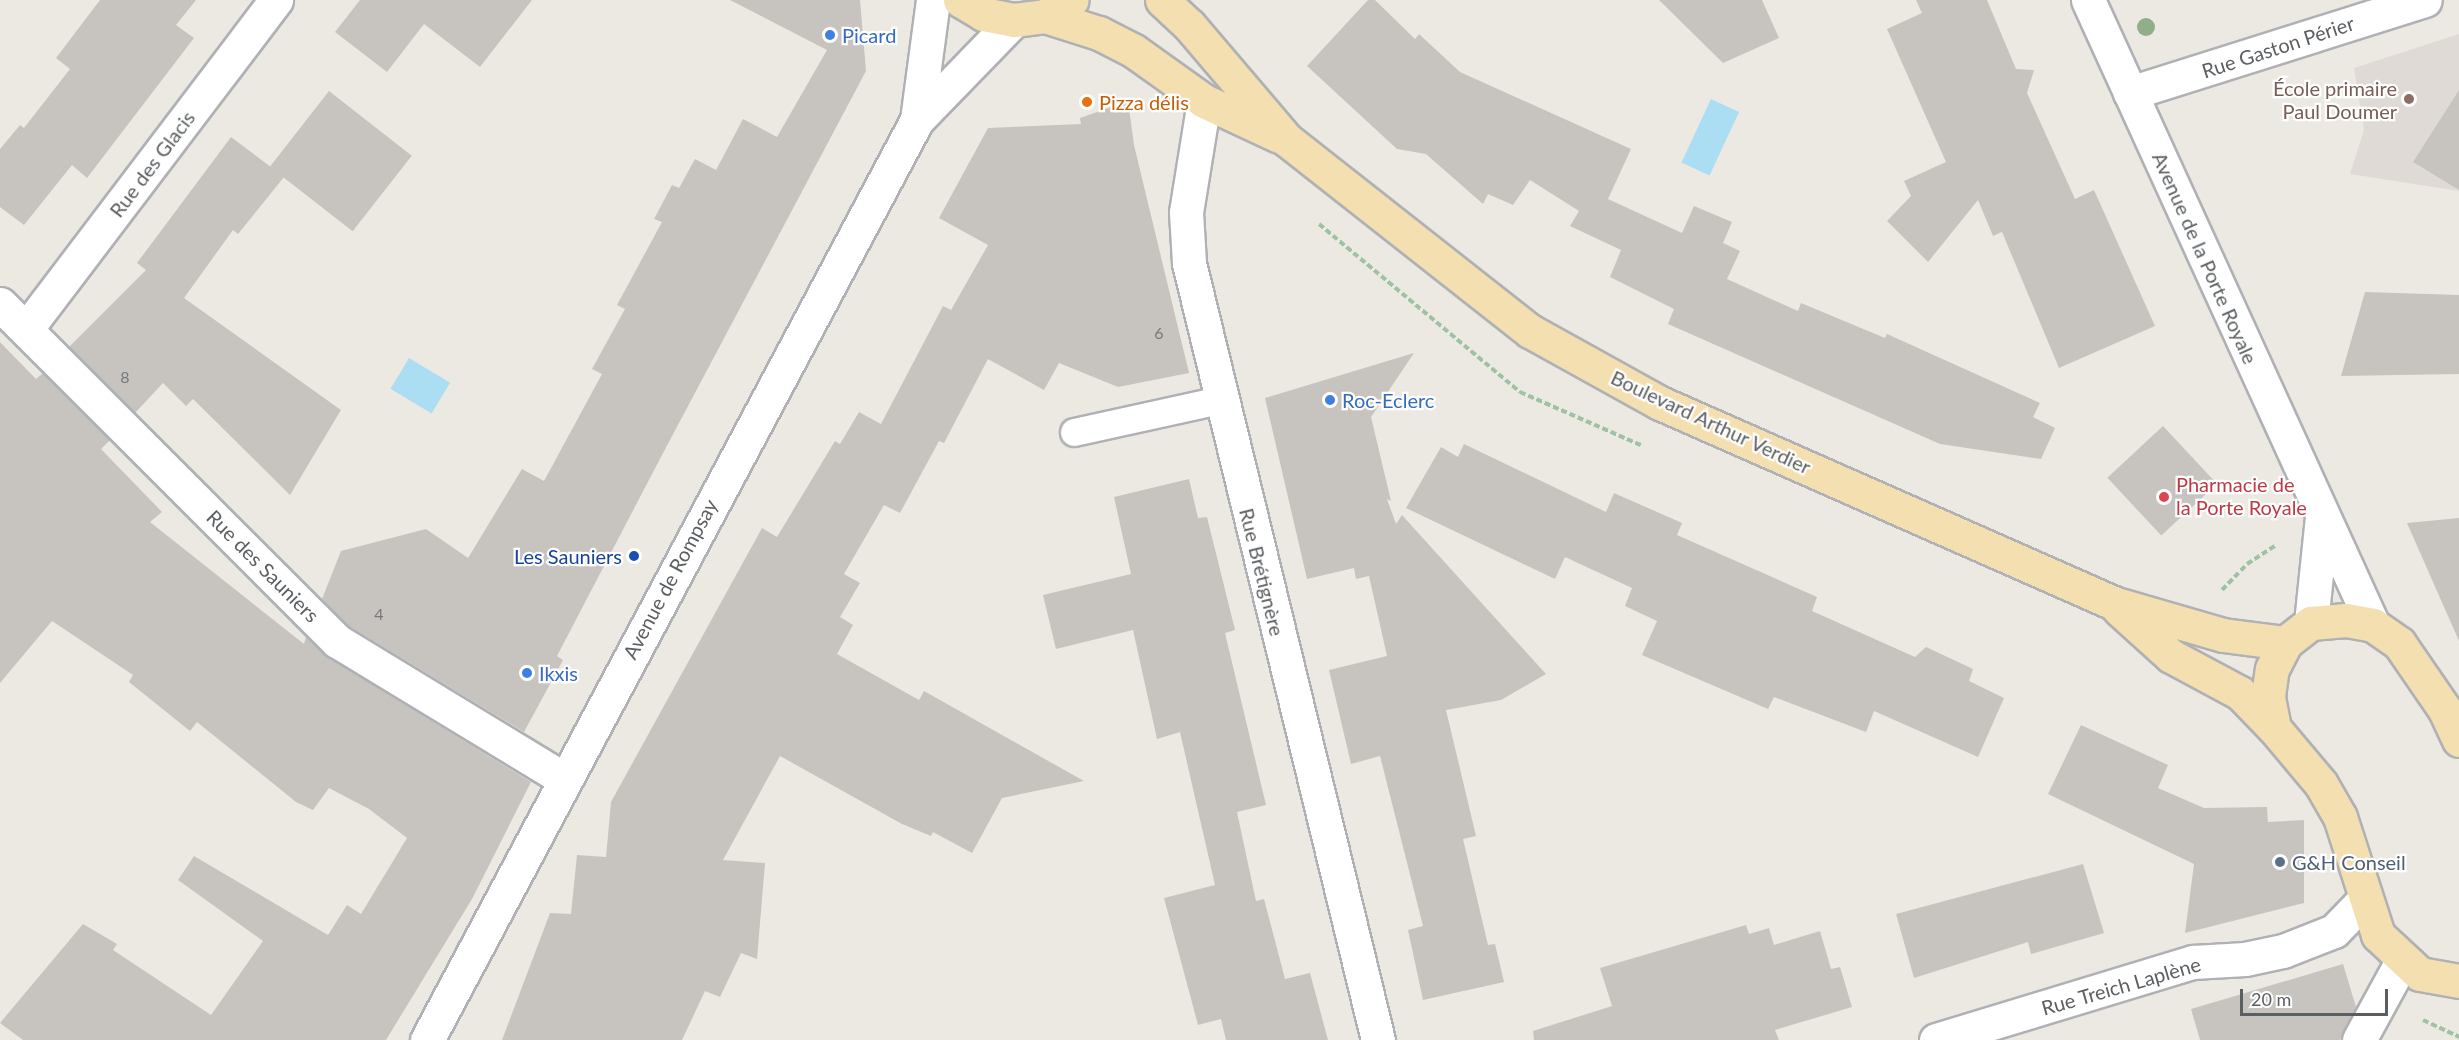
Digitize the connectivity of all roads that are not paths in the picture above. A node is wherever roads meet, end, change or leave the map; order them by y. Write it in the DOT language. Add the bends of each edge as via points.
graph roads {
  1 [pos="276,0"];
  2 [pos="933,0"];
  3 [pos="960,0"];
  4 [pos="1162,0"];
  5 [pos="2088,0"];
  6 [pos="2425,0"];
  7 [pos="1044,12"];
  8 [pos="2130,93"];
  9 [pos="1204,101"];
  10 [pos="917,120"];
  11 [pos="1287,140"];
  12 [pos="0,304"];
  13 [pos="27,328"];
  14 [pos="1220,400"];
  15 [pos="1074,432"];
  16 [pos="2322,516"];
  17 [pos="2113,603"];
  18 [pos="2311,623"];
  19 [pos="2373,625"];
  20 [pos="2285,643"];
  21 [pos="2452,707"];
  22 [pos="2274,728"];
  23 [pos="2459,740"];
  24 [pos="564,779"];
  25 [pos="2364,899"];
  26 [pos="2402,961"];
  27 [pos="2459,981"];
  28 [pos="427,1040"];
  29 [pos="1378,1040"];
  30 [pos="1936,1040"];
  31 [pos="2359,1040"];
  1 -- 13 [label="street, Rue des Glacis"];
  2 -- 10 [label="street, Avenue de Rompsay"];
  3 -- 7 [label="main road, Boulevard Arthur Verdier" via="983,14"];
  4 -- 11 [label="main road, Boulevard Arthur Verdier" via="1189,25"];
  5 -- 8 [label="street, Avenue de la Porte Royale"];
  6 -- 8 [label="street, Rue Gaston Périer"];
  7 -- 9 [label="main road, Boulevard Arthur Verdier" via="1134,51"];
  7 -- 10 [label="street, Avenue de Rompsay"];
  8 -- 16 [label="street, Avenue de la Porte Royale"];
  9 -- 11 [label="main road, Boulevard Arthur Verdier"];
  9 -- 14 [label="street, Rue Brétignère" via="1186,212 1189,263"];
  10 -- 24 [label="street, Avenue de Rompsay"];
  11 -- 17 [label="main road, Boulevard Arthur Verdier" via="1530,331 1660,403"];
  12 -- 13 [label="street, Rue des Sauniers"];
  13 -- 24 [label="street, Rue des Sauniers" via="337,641"];
  14 -- 15 [label="lane"];
  14 -- 29 [label="street, Rue Brétignère"];
  16 -- 18 [label="street"];
  16 -- 19 [label="street, Avenue de la Porte Royale"];
  17 -- 20 [label="main road, Boulevard Arthur Verdier" via="2223,635"];
  17 -- 22 [label="main road, Boulevard Arthur Verdier" via="2171,656 2240,693"];
  18 -- 19 [label="main road" via="2346,620"];
  18 -- 20 [label="main road"];
  19 -- 21 [label="main road" via="2399,643"];
  20 -- 22 [label="main road" via="2272,669 2268,696"];
  21 -- 23 [label="main road"];
  22 -- 25 [label="main road, Boulevard Arthur Verdier" via="2321,784 2340,817"];
  24 -- 28 [label="street, Avenue de Rompsay"];
  25 -- 26 [label="main road, Boulevard Arthur Verdier" via="2378,935"];
  25 -- 30 [label="street, Rue Treich Laplène" via="2334,931 2283,951 2245,959 2193,962"];
  26 -- 27 [label="main road, Boulevard Arthur Verdier" via="2420,974"];
  26 -- 31 [label="street"];
}
